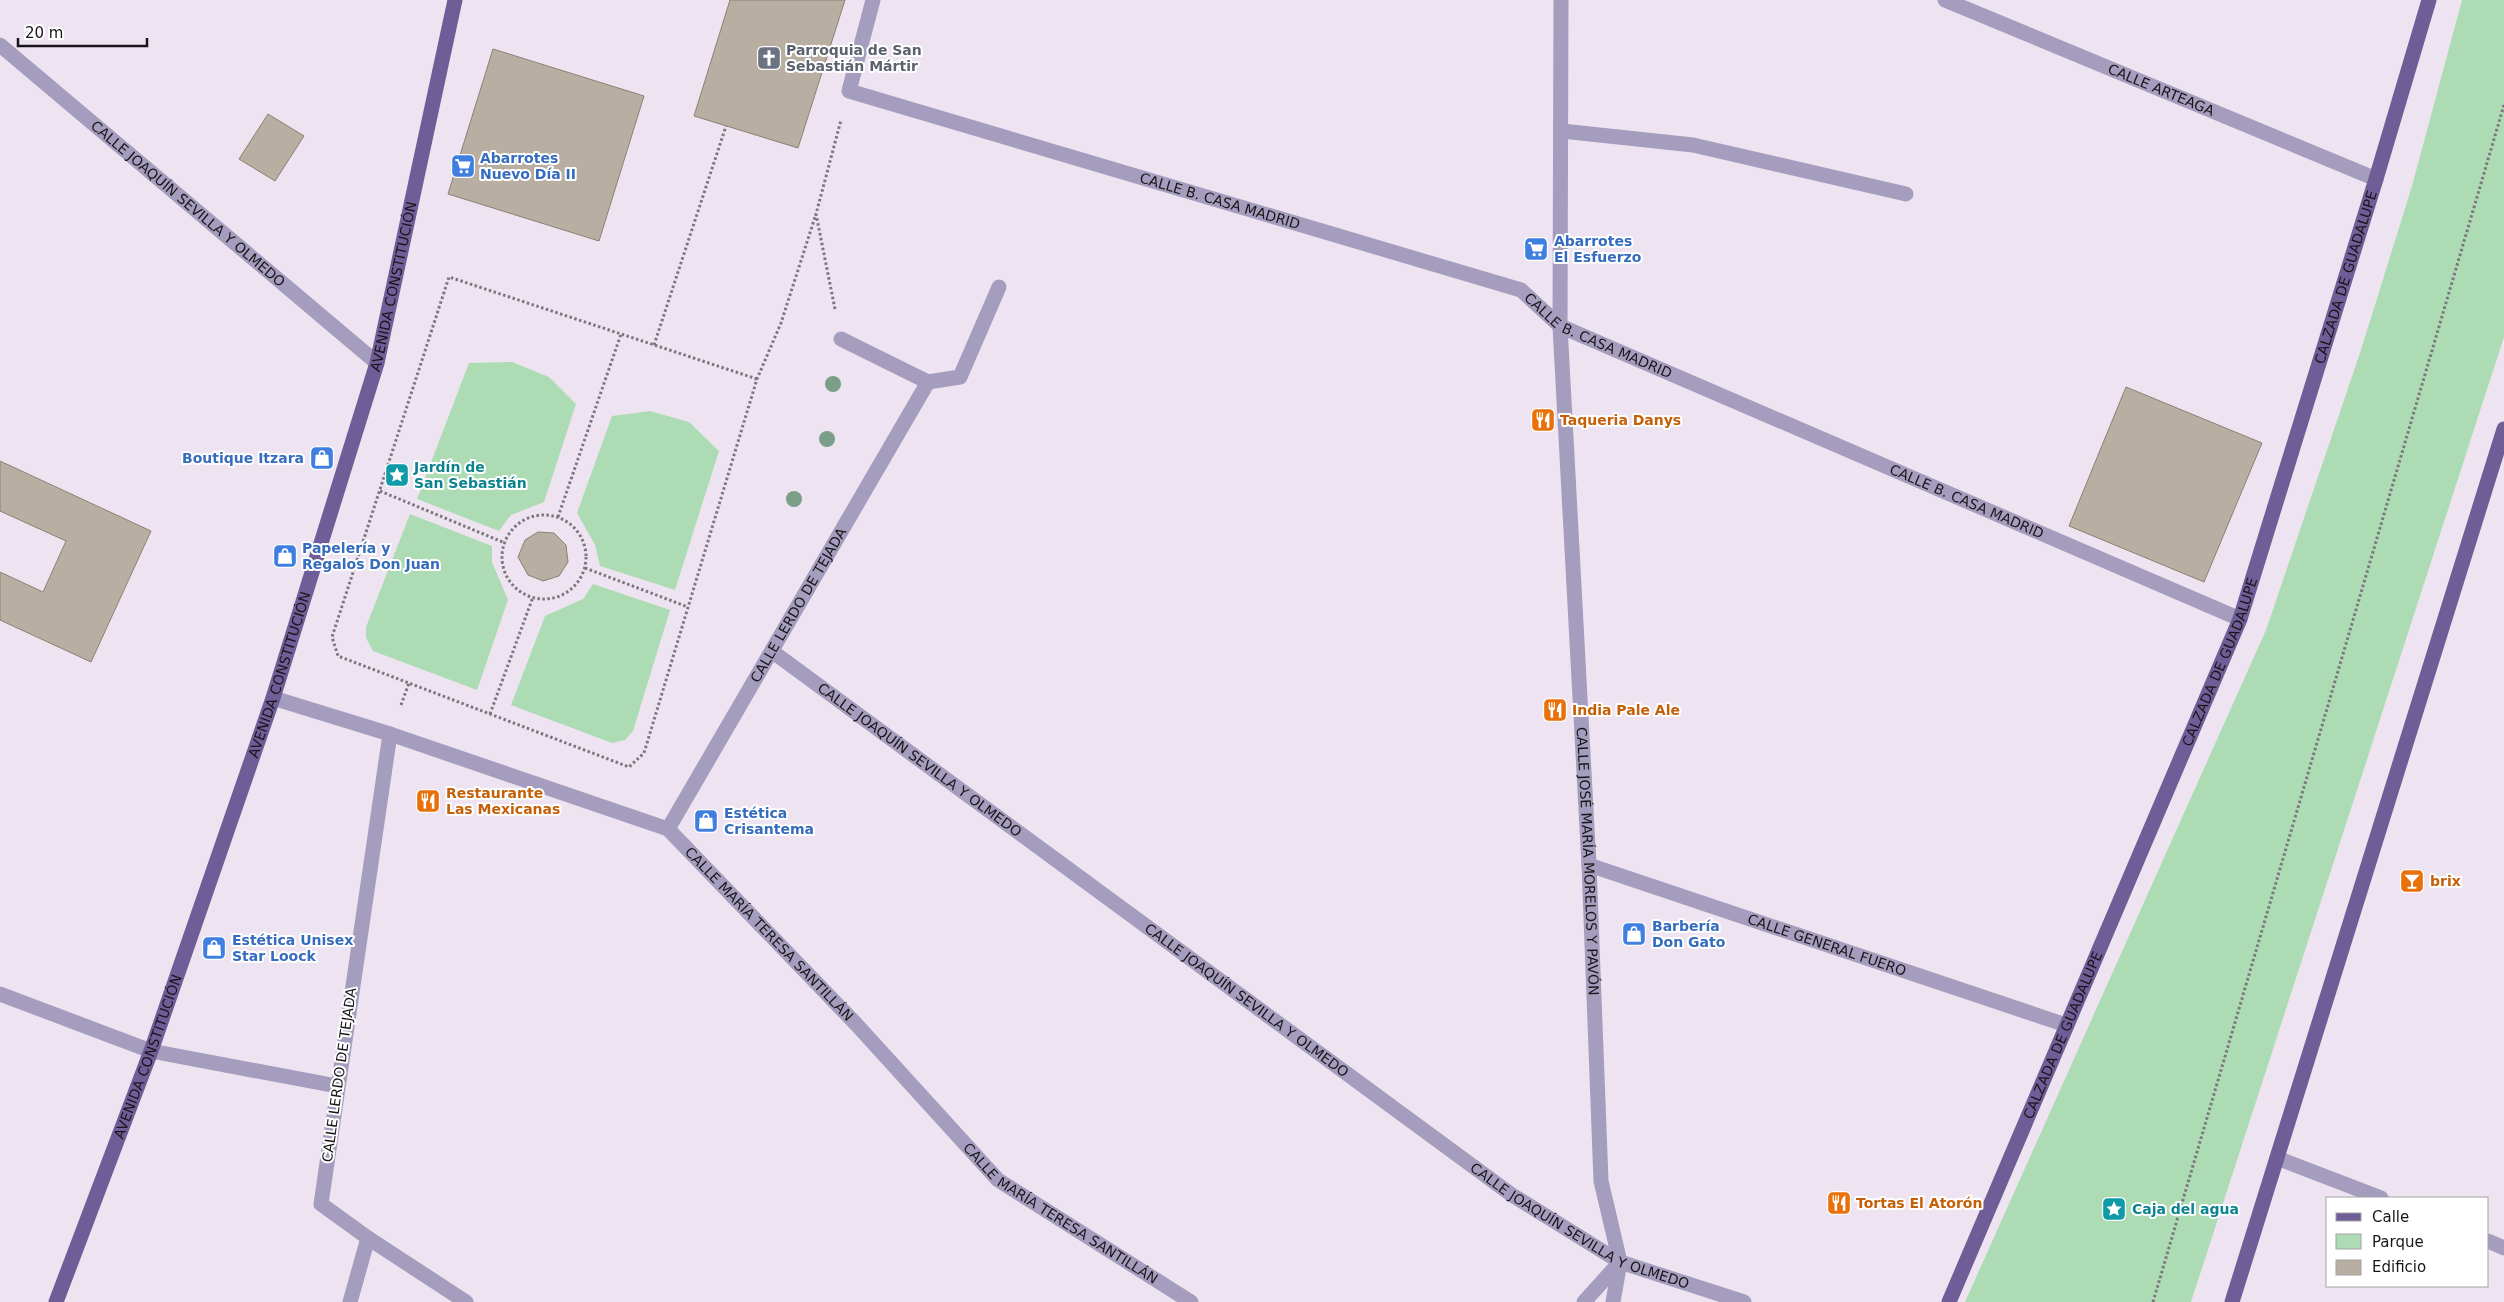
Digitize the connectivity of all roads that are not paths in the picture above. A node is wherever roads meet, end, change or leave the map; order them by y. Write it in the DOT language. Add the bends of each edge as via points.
graph roads {
  1 [pos="455,0"];
  2 [pos="872,0"];
  3 [pos="1562,0"];
  4 [pos="1944,0"];
  5 [pos="2429,0"];
  6 [pos="0,45"];
  7 [pos="1562,131"];
  8 [pos="2376,178"];
  9 [pos="1906,194"];
  10 [pos="998,287"];
  11 [pos="1560,326"];
  12 [pos="841,339"];
  13 [pos="377,363"];
  14 [pos="928,382"];
  15 [pos="2504,429"];
  16 [pos="2240,619"];
  17 [pos="773,652"];
  18 [pos="273,698"];
  19 [pos="390,734"];
  20 [pos="668,829"];
  21 [pos="1589,864"];
  22 [pos="0,994"];
  23 [pos="2066,1025"];
  24 [pos="151,1051"];
  25 [pos="337,1086"];
  26 [pos="2277,1158"];
  27 [pos="2378,1197"];
  28 [pos="368,1238"];
  29 [pos="2489,1241"];
  30 [pos="2504,1248"];
  31 [pos="1620,1262"];
  32 [pos="56,1302"];
  33 [pos="350,1302"];
  34 [pos="466,1302"];
  35 [pos="1191,1302"];
  36 [pos="1584,1302"];
  37 [pos="1613,1302"];
  38 [pos="1744,1302"];
  39 [pos="1949,1302"];
  40 [pos="2232,1302"];
  1 -- 13 [label="main road, AVENIDA CONSTITUCIÓN"];
  2 -- 11 [label="street, CALLE B. CASA MADRID" via="848,91 1521,290"];
  3 -- 7 [label="street, CALLE JOSÉ MARÍA MORELOS Y PAVÓN"];
  4 -- 8 [label="street, CALLE ARTEAGA"];
  5 -- 8 [label="main road, CALZADA DE GUADALUPE"];
  6 -- 13 [label="street, CALLE JOAQUÍN SEVILLA Y OLMEDO"];
  7 -- 9 [label="street" via="1694,145"];
  7 -- 11 [label="street, CALLE JOSÉ MARÍA MORELOS Y PAVÓN"];
  8 -- 16 [label="main road, CALZADA DE GUADALUPE"];
  10 -- 14 [label="street" via="960,377"];
  11 -- 16 [label="street, CALLE B. CASA MADRID"];
  11 -- 21 [label="street, CALLE JOSÉ MARÍA MORELOS Y PAVÓN"];
  12 -- 14 [label="street"];
  13 -- 18 [label="main road, AVENIDA CONSTITUCIÓN"];
  14 -- 17 [label="street, CALLE LERDO DE TEJADA"];
  15 -- 26 [label="main road"];
  16 -- 23 [label="main road, CALZADA DE GUADALUPE"];
  17 -- 20 [label="street, CALLE LERDO DE TEJADA"];
  17 -- 31 [label="street, CALLE JOAQUÍN SEVILLA Y OLMEDO" via="1512,1195"];
  18 -- 19 [label="street, CALLE MARÍA TERESA SANTILLÁN"];
  18 -- 24 [label="main road, AVENIDA CONSTITUCIÓN"];
  19 -- 20 [label="street, CALLE MARÍA TERESA SANTILLÁN"];
  19 -- 25 [label="street, CALLE LERDO DE TEJADA"];
  20 -- 35 [label="street, CALLE MARÍA TERESA SANTILLÁN" via="856,1024 998,1180"];
  21 -- 23 [label="street, CALLE GENERAL FUERO"];
  21 -- 31 [label="street, CALLE JOSÉ MARÍA MORELOS Y PAVÓN" via="1601,1181"];
  22 -- 24 [label="street"];
  23 -- 39 [label="main road, CALZADA DE GUADALUPE"];
  24 -- 25 [label="street"];
  24 -- 32 [label="main road, AVENIDA CONSTITUCIÓN"];
  25 -- 28 [label="street, CALLE LERDO DE TEJADA" via="321,1204"];
  26 -- 27 [label="street"];
  26 -- 40 [label="main road"];
  28 -- 33 [label="street"];
  28 -- 34 [label="street"];
  29 -- 30 [label="street"];
  31 -- 36 [label="street"];
  31 -- 37 [label="street, CALLE JOSÉ MARÍA MORELOS Y PAVÓN"];
  31 -- 38 [label="street, CALLE JOAQUÍN SEVILLA Y OLMEDO"];
}
